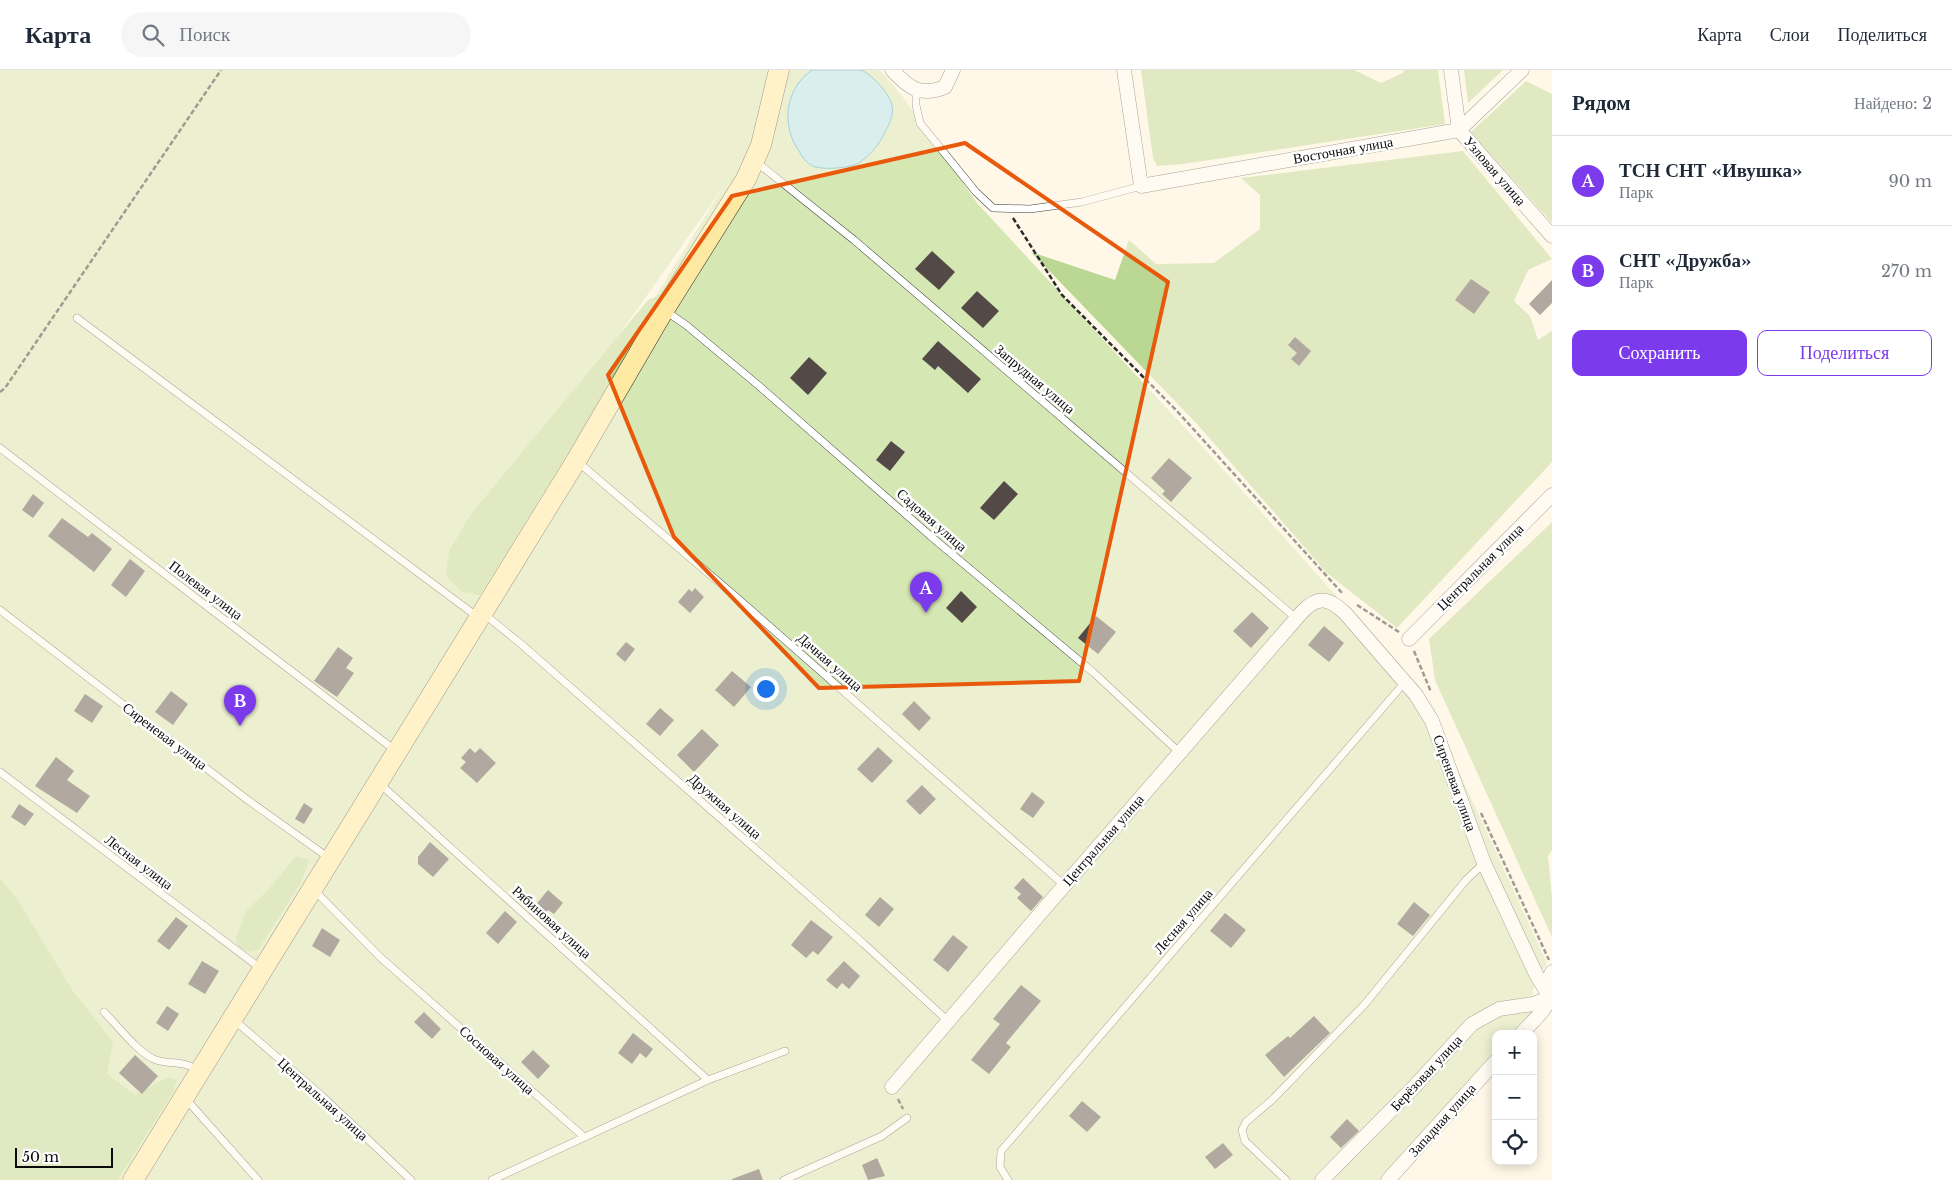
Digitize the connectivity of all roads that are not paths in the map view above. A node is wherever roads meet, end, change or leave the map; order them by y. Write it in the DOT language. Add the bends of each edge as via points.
graph roads {
  1 [pos="779,70"];
  2 [pos="892,70"];
  3 [pos="953,70"];
  4 [pos="1124,70"];
  5 [pos="1451,70"];
  6 [pos="1522,70"];
  7 [pos="916,90"];
  8 [pos="1459,130"];
  9 [pos="755,161"];
  10 [pos="1141,186"];
  11 [pos="1552,236"];
  12 [pos="664,310"];
  13 [pos="77,318"];
  14 [pos="0,448"];
  15 [pos="576,461"];
  16 [pos="1552,495"];
  17 [pos="1319,600"];
  18 [pos="0,610"];
  19 [pos="481,615"];
  20 [pos="1297,619"];
  21 [pos="1409,639"];
  22 [pos="1405,682"];
  23 [pos="397,752"];
  24 [pos="1180,752"];
  25 [pos="0,772"];
  26 [pos="378,782"];
  27 [pos="330,859"];
  28 [pos="1484,863"];
  29 [pos="1064,885"];
  30 [pos="312,889"];
  31 [pos="262,970"];
  32 [pos="1552,972"];
  33 [pos="1550,1000"];
  34 [pos="104,1012"];
  35 [pos="233,1019"];
  36 [pos="948,1021"];
  37 [pos="1524,1030"];
  38 [pos="784,1051"];
  39 [pos="1492,1065"];
  40 [pos="200,1072"];
  41 [pos="708,1080"];
  42 [pos="892,1087"];
  43 [pos="185,1098"];
  44 [pos="907,1118"];
  45 [pos="583,1136"];
  46 [pos="133,1180"];
  47 [pos="258,1180"];
  48 [pos="411,1180"];
  49 [pos="492,1180"];
  50 [pos="784,1180"];
  51 [pos="1008,1180"];
  52 [pos="1286,1180"];
  53 [pos="1322,1180"];
  54 [pos="1388,1180"];
  1 -- 9 [label="street"];
  2 -- 7 [label="street"];
  3 -- 7 [label="street" via="945,87 933,92"];
  4 -- 10 [label="street"];
  5 -- 8 [label="street, Узловая улица"];
  6 -- 8 [label="street"];
  7 -- 10 [label="lane" via="920,123 993,208 1030,209 1082,202"];
  8 -- 10 [label="street, Восточная улица"];
  8 -- 11 [label="street, Узловая улица"];
  9 -- 12 [label="street"];
  9 -- 20 [label="lane, Запрудная улица" via="854,240"];
  12 -- 15 [label="street"];
  12 -- 24 [label="lane, Садовая улица" via="743,373 1094,674"];
  13 -- 19 [label="lane, Дружная улица"];
  14 -- 23 [label="lane, Полевая улица"];
  15 -- 19 [label="street"];
  15 -- 29 [label="lane, Дачная улица"];
  16 -- 21 [label="street, Центральная улица"];
  17 -- 20 [label="street, Центральная улица"];
  17 -- 22 [label="street, Сиреневая улица" via="1345,613"];
  18 -- 27 [label="lane, Сиреневая улица" via="245,798"];
  19 -- 23 [label="street"];
  19 -- 36 [label="lane, Дружная улица" via="521,644"];
  20 -- 24 [label="street, Центральная улица"];
  22 -- 28 [label="street, Сиреневая улица" via="1432,722"];
  22 -- 51 [label="lane, Лесная улица" via="1001,1152 1000,1167"];
  23 -- 26 [label="street"];
  24 -- 29 [label="street, Центральная улица"];
  25 -- 31 [label="lane, Лесная улица"];
  26 -- 27 [label="street"];
  26 -- 41 [label="lane, Рябиновая улица"];
  27 -- 30 [label="street"];
  28 -- 33 [label="street, Сиреневая улица"];
  28 -- 52 [label="lane" via="1466,880 1365,1004 1272,1100 1246,1122 1242,1130 1245,1141"];
  29 -- 36 [label="street, Центральная улица"];
  30 -- 31 [label="street"];
  30 -- 45 [label="lane, Сосновая улица" via="380,957"];
  31 -- 35 [label="street"];
  32 -- 33 [label="street"];
  33 -- 37 [label="street"];
  33 -- 53 [label="street, Берёзовая улица" via="1499,1009 1472,1024"];
  34 -- 40 [label="lane" via="155,1060 188,1064"];
  35 -- 40 [label="street"];
  35 -- 48 [label="lane, Центральная улица" via="322,1096"];
  36 -- 42 [label="street, Центральная улица"];
  38 -- 41 [label="lane"];
  39 -- 54 [label="street, Западная улица"];
  40 -- 43 [label="street"];
  41 -- 45 [label="lane"];
  43 -- 46 [label="street"];
  43 -- 47 [label="lane"];
  44 -- 50 [label="lane" via="882,1136"];
  45 -- 49 [label="lane"];
}
